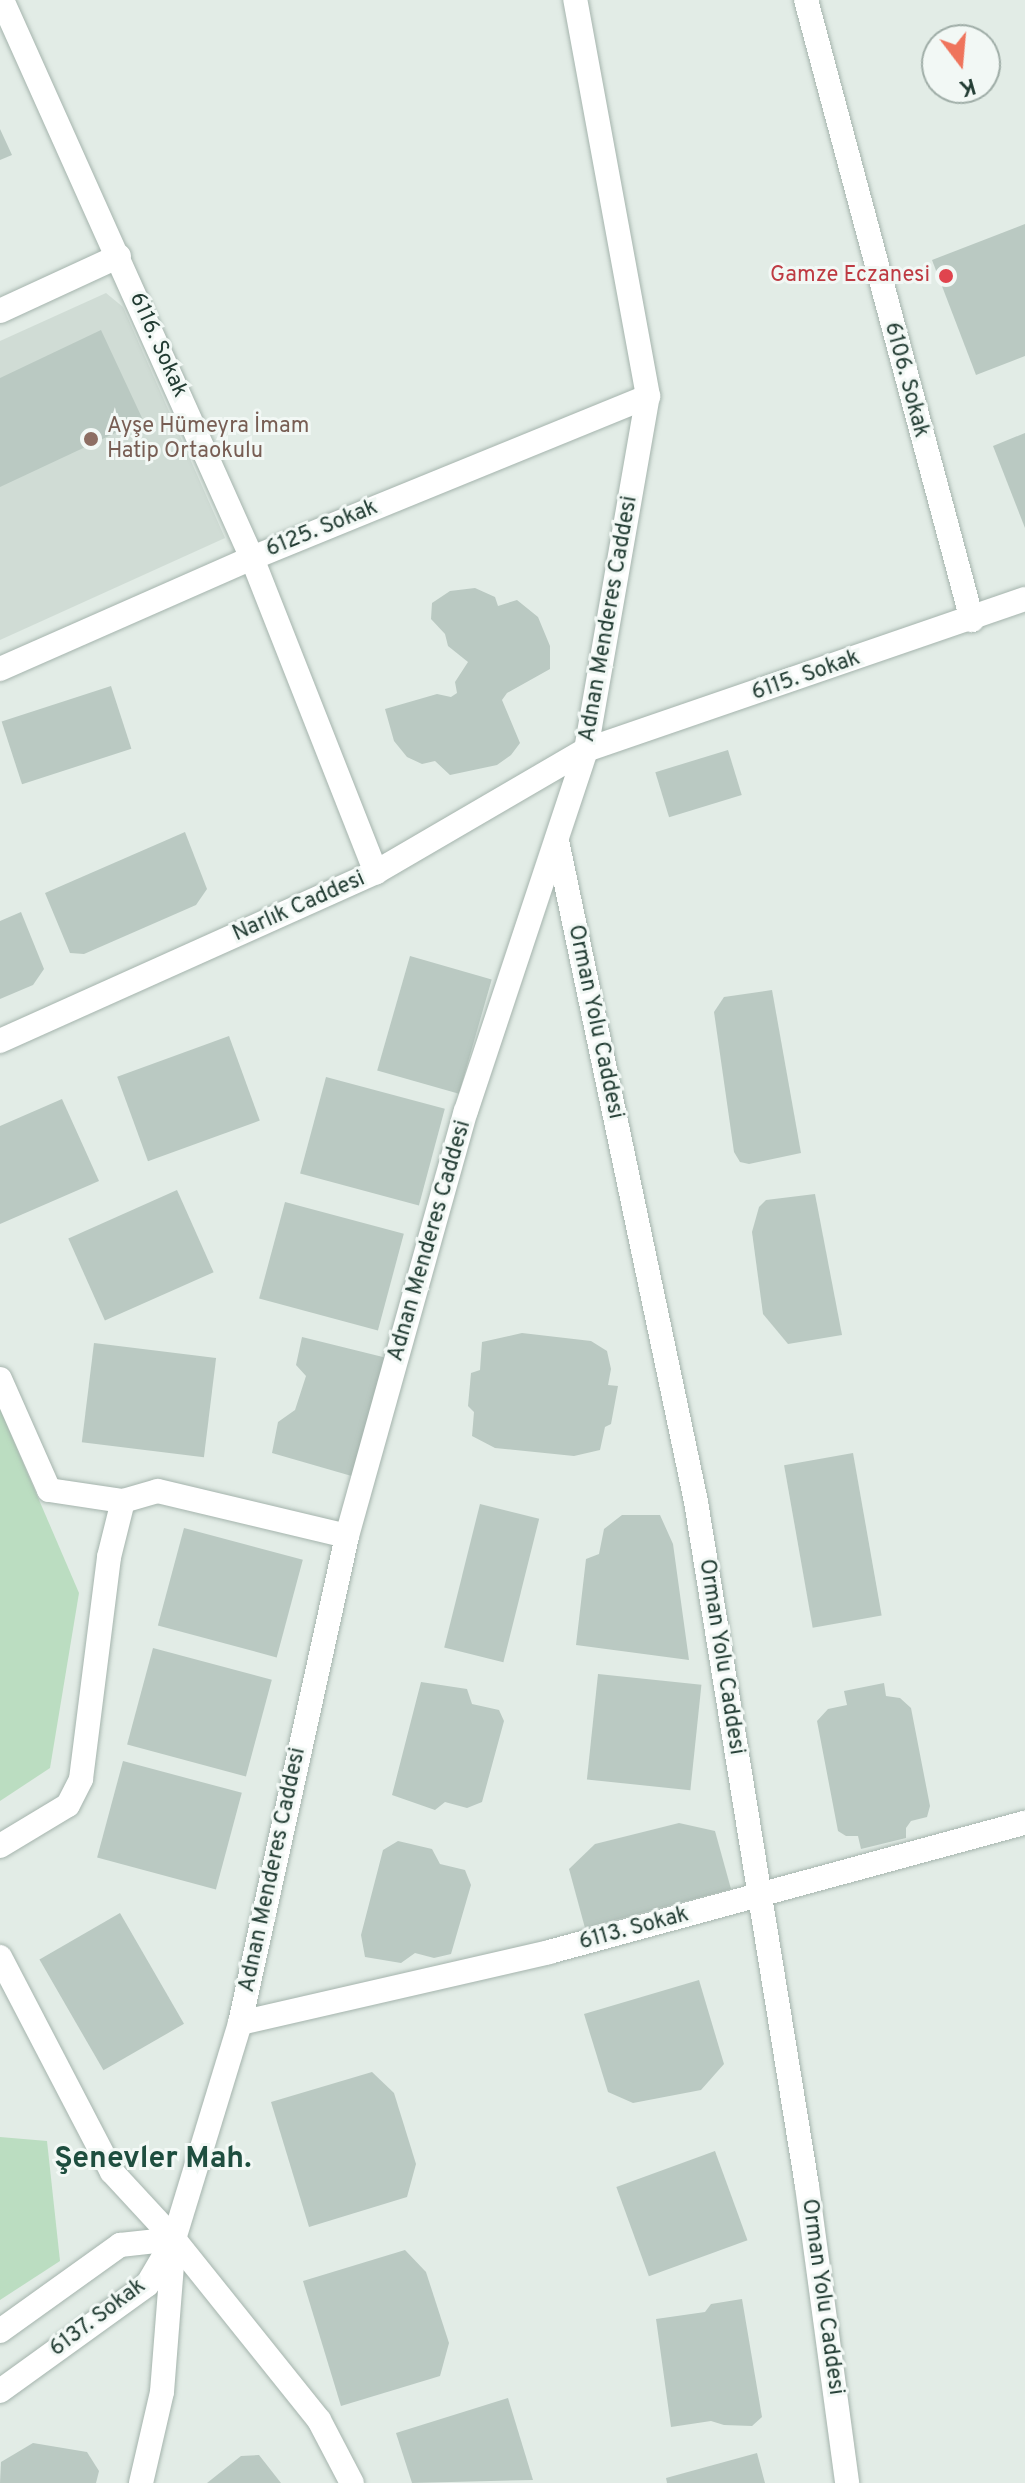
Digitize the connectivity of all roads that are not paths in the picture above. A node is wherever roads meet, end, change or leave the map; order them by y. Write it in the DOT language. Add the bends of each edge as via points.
graph roads {
  1 [pos="2,0"];
  2 [pos="575,0"];
  3 [pos="806,0"];
  4 [pos="119,256"];
  5 [pos="0,311"];
  6 [pos="648,396"];
  7 [pos="252,558"];
  8 [pos="1025,599"];
  9 [pos="972,620"];
  10 [pos="0,669"];
  11 [pos="586,750"];
  12 [pos="556,839"];
  13 [pos="376,872"];
  14 [pos="0,1041"];
  15 [pos="0,1379"];
  16 [pos="123,1501"];
  17 [pos="347,1536"];
  18 [pos="1025,1823"];
  19 [pos="0,1846"];
  20 [pos="759,1894"];
  21 [pos="0,1957"];
  22 [pos="240,2023"];
  23 [pos="174,2239"];
  24 [pos="0,2331"];
  25 [pos="0,2391"];
  26 [pos="141,2483"];
  27 [pos="352,2483"];
  28 [pos="847,2483"];
  1 -- 4 [label="street, 6116. Sokak"];
  2 -- 6 [label="street, Adnan Menderes Caddesi"];
  3 -- 9 [label="street, 6106. Sokak"];
  4 -- 5 [label="street"];
  4 -- 7 [label="street, 6116. Sokak"];
  6 -- 7 [label="street, 6125. Sokak"];
  6 -- 11 [label="street, Adnan Menderes Caddesi"];
  7 -- 10 [label="street, 6125. Sokak"];
  7 -- 13 [label="street, 6116. Sokak"];
  8 -- 9 [label="street, 6115. Sokak"];
  9 -- 11 [label="street, 6115. Sokak"];
  11 -- 12 [label="street, Adnan Menderes Caddesi"];
  11 -- 13 [label="street, Narlık Caddesi"];
  12 -- 17 [label="street, Adnan Menderes Caddesi" via="466,1111"];
  12 -- 20 [label="street, Orman Yolu Caddesi" via="696,1502"];
  13 -- 14 [label="street, Narlık Caddesi"];
  15 -- 16 [label="street" via="49,1490"];
  16 -- 17 [label="street" via="158,1491"];
  16 -- 19 [label="street" via="109,1557 81,1779 68,1805"];
  17 -- 22 [label="street, Adnan Menderes Caddesi"];
  18 -- 20 [label="street, 6113. Sokak"];
  20 -- 22 [label="street, 6113. Sokak" via="549,1952"];
  20 -- 28 [label="street, Orman Yolu Caddesi" via="807,2186"];
  21 -- 23 [label="street" via="112,2172"];
  22 -- 23 [label="street, Adnan Menderes Caddesi"];
  23 -- 24 [label="street, 6137. Sokak" via="120,2245"];
  23 -- 25 [label="street, 6137. Sokak" via="147,2285"];
  23 -- 26 [label="street, Adnan Menderes Caddesi" via="162,2392"];
  23 -- 27 [label="street" via="319,2420"];
}
